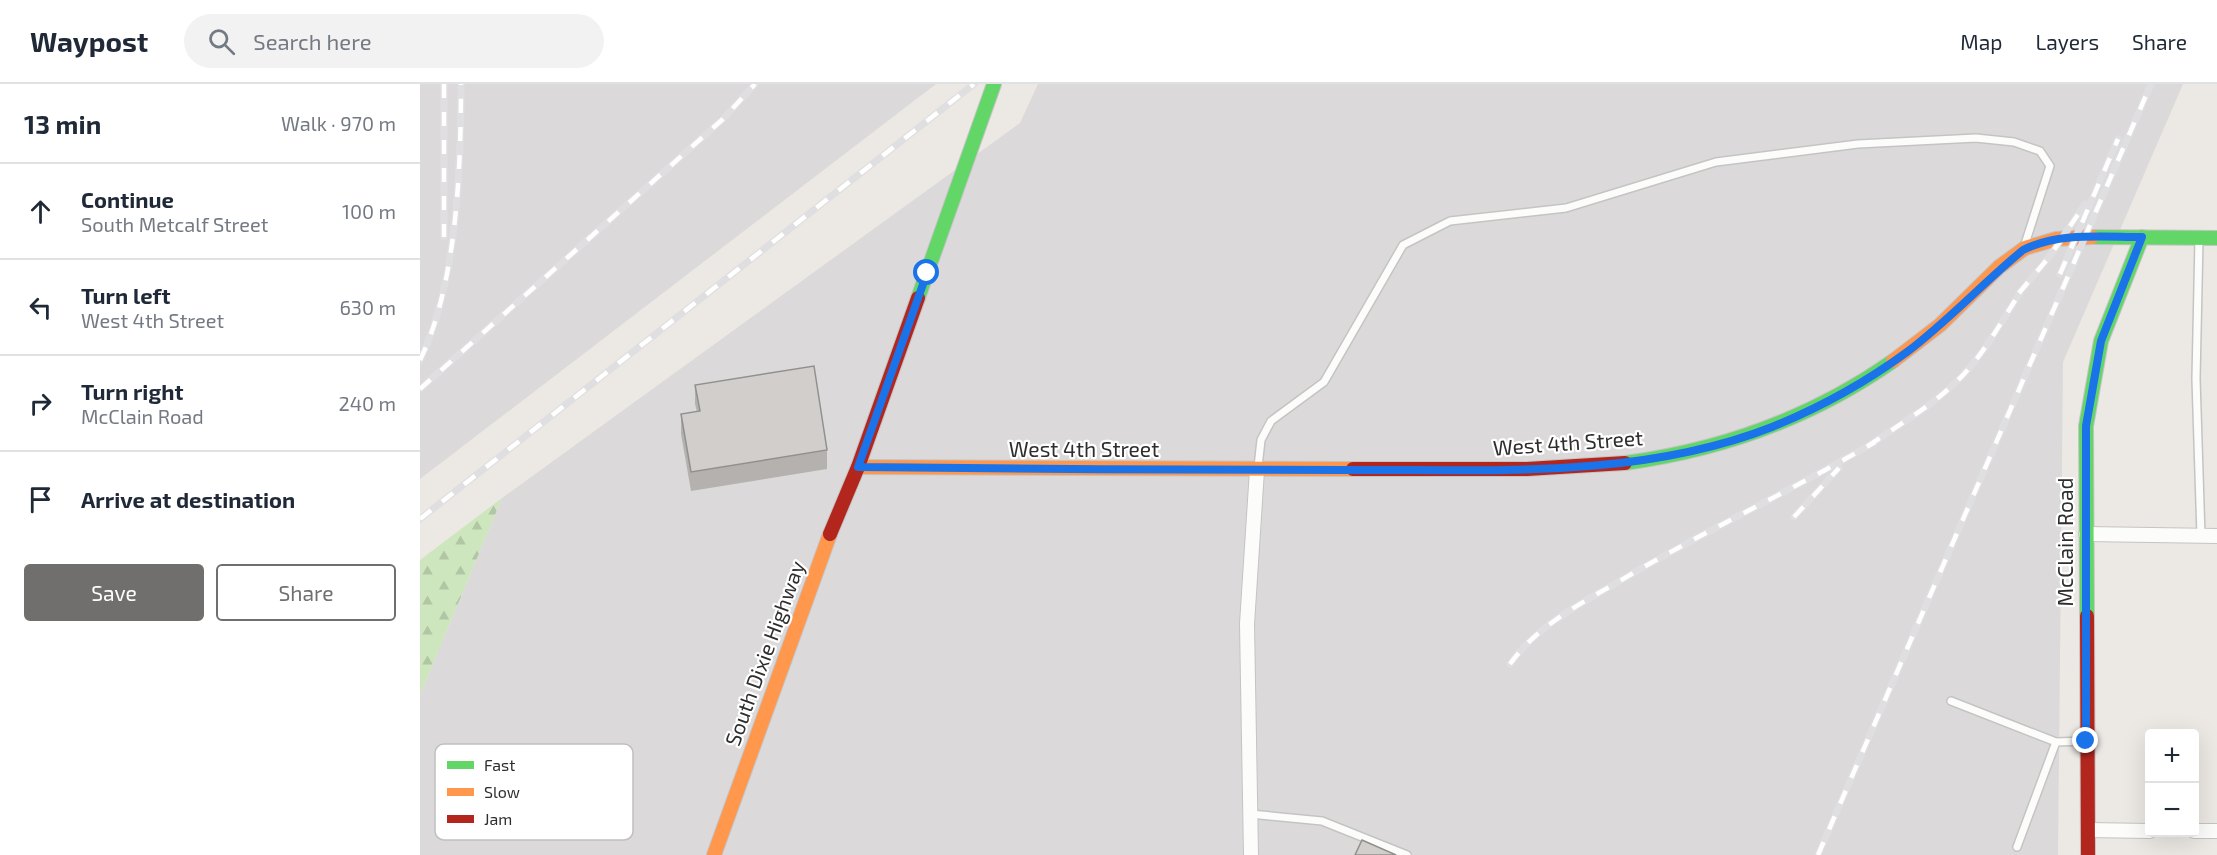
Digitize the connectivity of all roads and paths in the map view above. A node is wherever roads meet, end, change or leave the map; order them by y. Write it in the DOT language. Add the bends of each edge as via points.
graph roads {
  1 [pos="994,84"];
  2 [pos="2142,237"];
  3 [pos="2199,238"];
  4 [pos="2217,238"];
  5 [pos="2023,250"];
  6 [pos="858,467"];
  7 [pos="1257,470"];
  8 [pos="2086,534"];
  9 [pos="2201,536"];
  10 [pos="2217,536"];
  11 [pos="1951,701"];
  12 [pos="2086,741"];
  13 [pos="2056,742"];
  14 [pos="1250,814"];
  15 [pos="2088,830"];
  16 [pos="2145,831"];
  17 [pos="2199,831"];
  18 [pos="2217,831"];
  19 [pos="2017,847"];
  20 [pos="714,855"];
  21 [pos="1251,855"];
  22 [pos="1407,855"];
  23 [pos="2088,855"];
  1 -- 6 [label="street, South Dixie Highway"];
  2 -- 3 [label="street, West 4th Street"];
  2 -- 5 [label="street, West 4th Street" via="2058,239"];
  2 -- 8 [label="street, McClain Road" via="2111,309 2095,365 2086,426"];
  3 -- 4 [label="street, West 4th Street"];
  3 -- 9 [label="lane" via="2196,379"];
  5 -- 7 [label="street, West 4th Street" via="1906,353 1860,382 1772,427 1697,450 1569,467"];
  5 -- 7 [label="lane" via="2050,166 2040,151 2014,142 1976,138 1858,144 1716,162 1566,208 1449,221 1403,245 1324,382 1270,421 1261,440"];
  6 -- 7 [label="street, West 4th Street"];
  6 -- 20 [label="street, South Dixie Highway" via="838,511"];
  7 -- 14 [label="street" via="1247,624"];
  8 -- 9 [label="street"];
  8 -- 12 [label="street, McClain Road"];
  9 -- 10 [label="street"];
  11 -- 13 [label="lane"];
  12 -- 13 [label="lane"];
  12 -- 15 [label="street, McClain Road"];
  13 -- 19 [label="lane"];
  14 -- 21 [label="street"];
  14 -- 22 [label="lane" via="1322,821"];
  15 -- 16 [label="street"];
  15 -- 23 [label="street, McClain Road"];
  17 -- 18 [label="street"];
}
